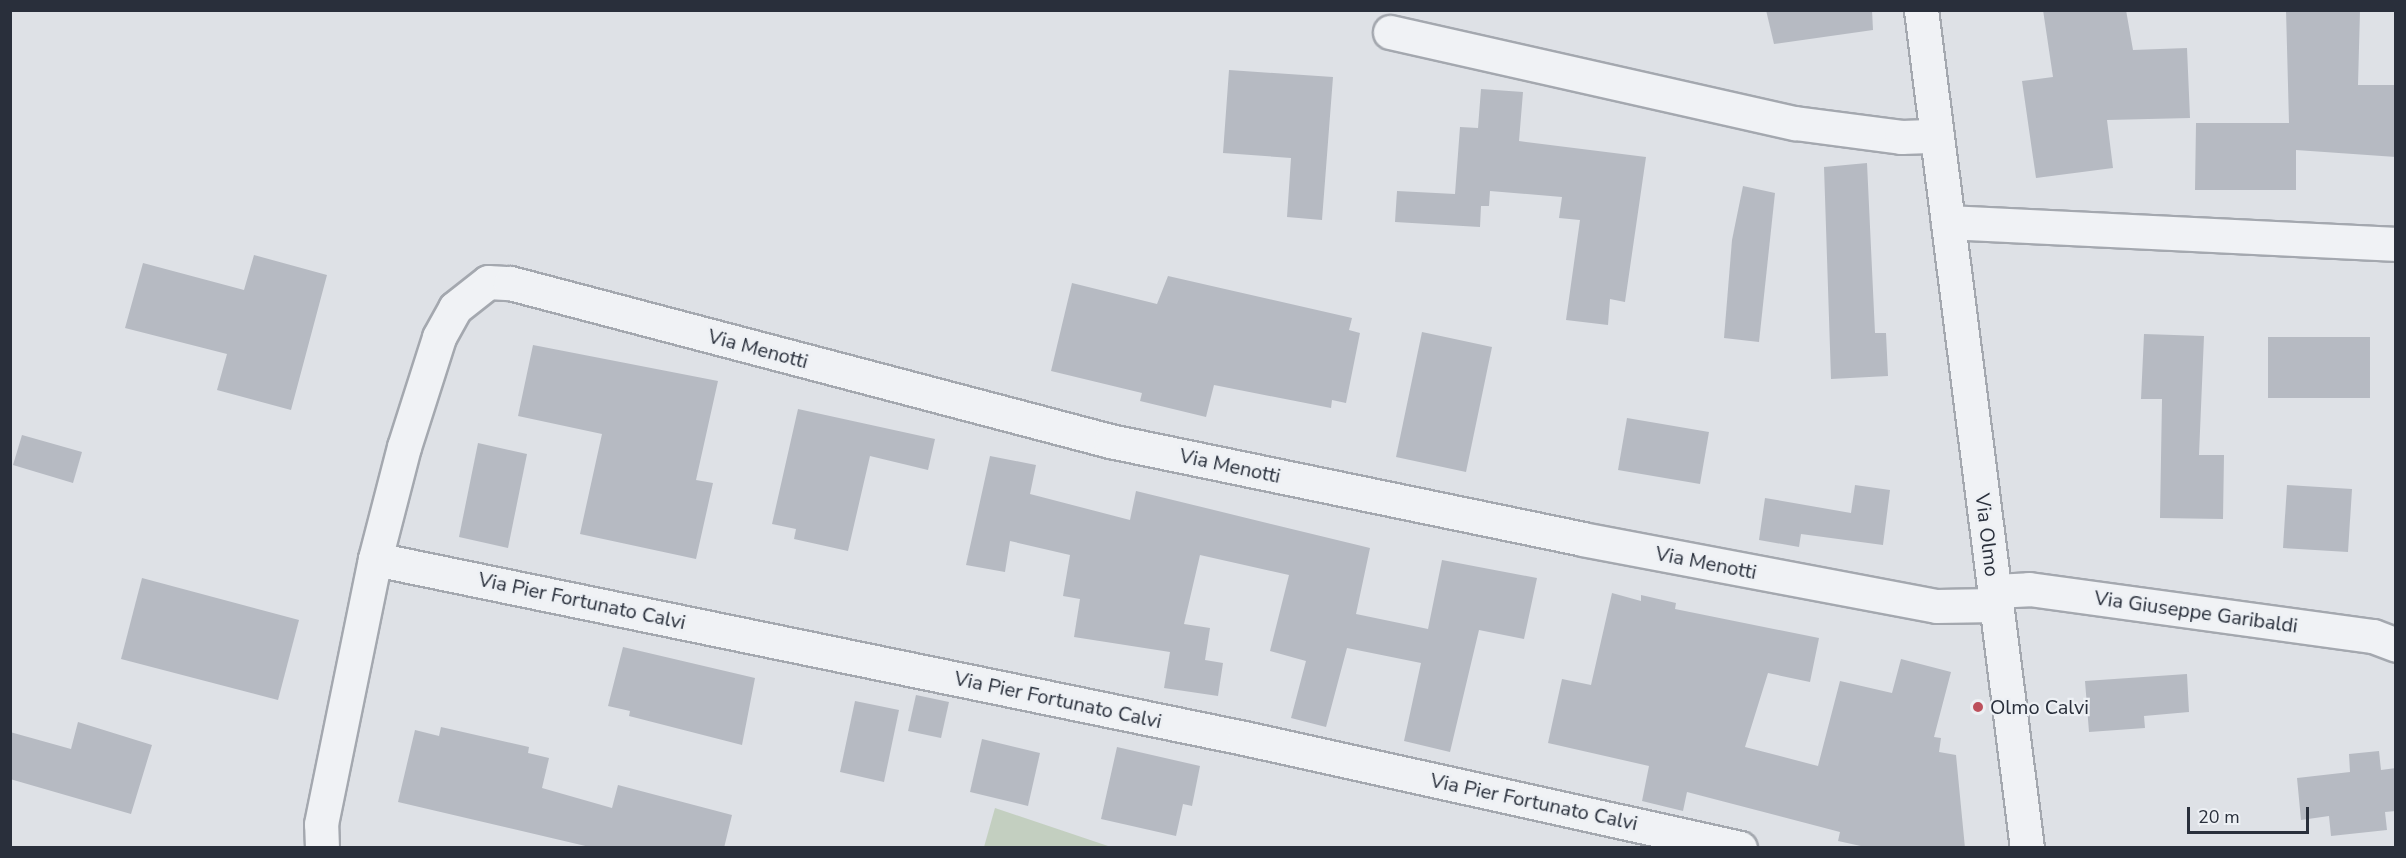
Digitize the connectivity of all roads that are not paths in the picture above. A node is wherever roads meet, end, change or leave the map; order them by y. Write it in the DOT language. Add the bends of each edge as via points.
graph roads {
  1 [pos="1921,10"];
  2 [pos="1390,32"];
  3 [pos="1937,136"];
  4 [pos="1948,222"];
  5 [pos="2396,244"];
  6 [pos="375,558"];
  7 [pos="1995,598"];
  8 [pos="2396,645"];
  9 [pos="322,848"];
  10 [pos="1740,848"];
  11 [pos="2027,848"];
  1 -- 3 [label="street, Via Olmo"];
  2 -- 3 [label="street" via="1795,123 1901,137"];
  3 -- 4 [label="street, Via Olmo"];
  4 -- 5 [label="street"];
  4 -- 7 [label="street, Via Olmo"];
  6 -- 7 [label="street, Via Menotti" via="439,337 455,308 475,288 488,282 510,283 1110,441 1582,539 1936,606"];
  6 -- 9 [label="street" via="321,824"];
  6 -- 10 [label="street, Via Pier Fortunato Calvi" via="1244,738"];
  7 -- 8 [label="street, Via Giuseppe Garibaldi" via="2029,589 2373,636"];
  7 -- 11 [label="street, Via Olmo"];
}
